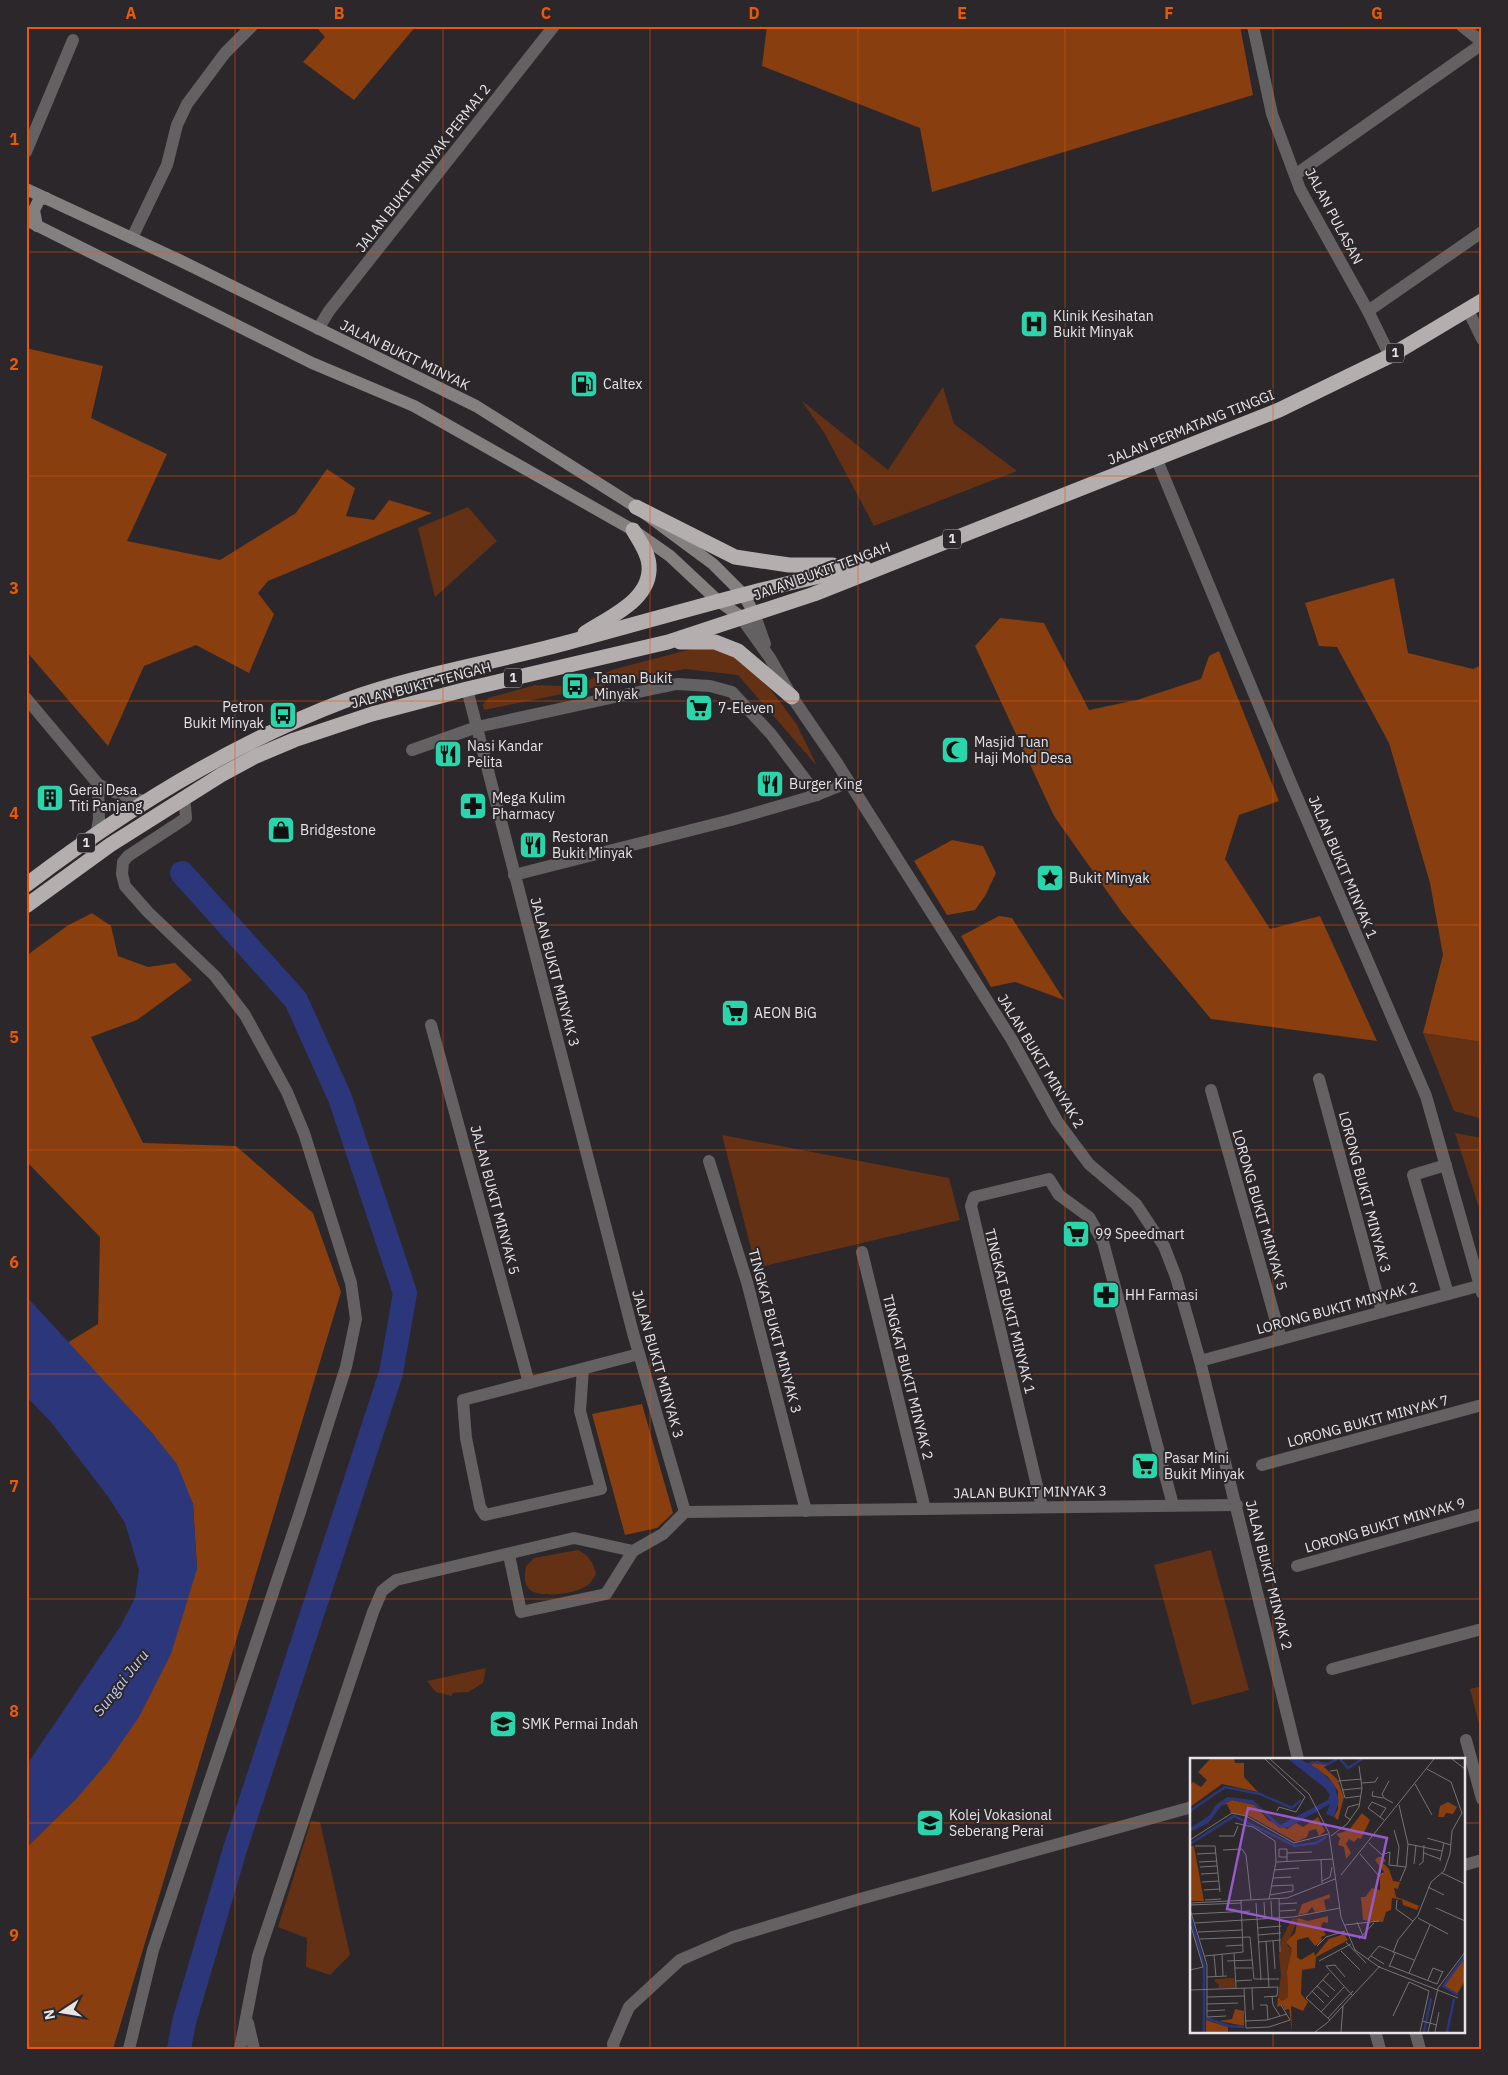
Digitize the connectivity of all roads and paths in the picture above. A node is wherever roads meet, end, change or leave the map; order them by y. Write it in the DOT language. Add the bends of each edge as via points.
graph roads {
  1 [pos="252,26"];
  2 [pos="554,26"];
  3 [pos="1253,26"];
  4 [pos="1462,26"];
  5 [pos="73,40"];
  6 [pos="1482,43"];
  7 [pos="26,152"];
  8 [pos="1295,175"];
  9 [pos="26,189"];
  10 [pos="46,198"];
  11 [pos="32,223"];
  12 [pos="1482,232"];
  13 [pos="132,238"];
  14 [pos="1482,301"];
  15 [pos="1468,310"];
  16 [pos="1368,311"];
  17 [pos="318,329"];
  18 [pos="1482,339"];
  19 [pos="1390,356"];
  20 [pos="1157,460"];
  21 [pos="636,507"];
  22 [pos="633,530"];
  23 [pos="902,559"];
  24 [pos="743,594"];
  25 [pos="717,600"];
  26 [pos="747,614"];
  27 [pos="571,642"];
  28 [pos="668,642"];
  29 [pos="466,688"];
  30 [pos="792,697"];
  31 [pos="26,698"];
  32 [pos="477,727"];
  33 [pos="412,750"];
  34 [pos="849,782"];
  35 [pos="98,784"];
  36 [pos="817,795"];
  37 [pos="180,801"];
  38 [pos="147,802"];
  39 [pos="96,836"];
  40 [pos="514,875"];
  41 [pos="26,885"];
  42 [pos="26,906"];
  43 [pos="431,1025"];
  44 [pos="1319,1079"];
  45 [pos="1211,1090"];
  46 [pos="709,1161"];
  47 [pos="1446,1165"];
  48 [pos="862,1252"];
  49 [pos="1481,1288"];
  50 [pos="1448,1294"];
  51 [pos="1382,1312"];
  52 [pos="1281,1339"];
  53 [pos="639,1354"];
  54 [pos="1200,1361"];
  55 [pos="583,1369"];
  56 [pos="529,1383"];
  57 [pos="1482,1406"];
  58 [pos="1262,1465"];
  59 [pos="1173,1504"];
  60 [pos="1237,1505"];
  61 [pos="1042,1507"];
  62 [pos="925,1509"];
  63 [pos="806,1511"];
  64 [pos="685,1512"];
  65 [pos="1482,1514"];
  66 [pos="633,1551"];
  67 [pos="509,1555"];
  68 [pos="1296,1566"];
  69 [pos="1482,1628"];
  70 [pos="1332,1669"];
  71 [pos="1466,1740"];
  72 [pos="1298,1758"];
  73 [pos="1482,1799"];
  74 [pos="1190,1808"];
  75 [pos="1482,1860"];
  76 [pos="1466,1864"];
  77 [pos="247,2018"];
  78 [pos="1375,2032"];
  79 [pos="1415,2032"];
  80 [pos="129,2049"];
  81 [pos="240,2049"];
  82 [pos="254,2049"];
  83 [pos="614,2049"];
  84 [pos="1380,2049"];
  85 [pos="1420,2049"];
  1 -- 13 [label="street" via="225,53 187,104 167,165"];
  2 -- 17 [label="street, JALAN BUKIT MINYAK PERMAI 2"];
  3 -- 8 [label="street, JALAN PULASAN" via="1272,114"];
  4 -- 6 [label="street"];
  5 -- 7 [label="street"];
  6 -- 8 [label="street"];
  8 -- 16 [label="street, JALAN PULASAN"];
  9 -- 10 [label="main road, JALAN BUKIT MINYAK"];
  10 -- 11 [label="main road" via="39,200"];
  10 -- 13 [label="main road, JALAN BUKIT MINYAK"];
  11 -- 22 [label="main road" via="312,363 414,406"];
  12 -- 16 [label="street"];
  13 -- 17 [label="main road, JALAN BUKIT MINYAK"];
  14 -- 15 [label="highway, JALAN PERMATANG TINGGI / 1"];
  15 -- 18 [label="street"];
  15 -- 19 [label="highway, JALAN PERMATANG TINGGI / 1"];
  16 -- 19 [label="street, JALAN PULASAN"];
  17 -- 21 [label="main road, JALAN BUKIT MINYAK" via="476,406"];
  19 -- 20 [label="highway, JALAN PERMATANG TINGGI / 1" via="1279,410"];
  20 -- 23 [label="highway, JALAN PERMATANG TINGGI / 1"];
  20 -- 47 [label="street, JALAN BUKIT MINYAK 1" via="1294,791 1426,1096"];
  21 -- 23 [label="highway" via="735,557 752,561 826,566"];
  21 -- 24 [label="main road, JALAN BUKIT MINYAK" via="713,564"];
  22 -- 25 [label="main road" via="670,556"];
  22 -- 27 [label="highway" via="649,566 646,584 636,600"];
  23 -- 24 [label="highway, JALAN BUKIT TENGAH / 1"];
  23 -- 26 [label="highway, JALAN BUKIT TENGAH / 1" via="814,594"];
  24 -- 25 [label="highway, JALAN BUKIT TENGAH / 1"];
  24 -- 26 [label="main road, JALAN BUKIT MINYAK"];
  25 -- 26 [label="main road"];
  25 -- 27 [label="highway, JALAN BUKIT TENGAH / 1"];
  26 -- 28 [label="highway, JALAN BUKIT TENGAH / 1"];
  26 -- 30 [label="street, JALAN BUKIT MINYAK 2"];
  27 -- 38 [label="highway, JALAN BUKIT TENGAH / 1" via="345,701 242,745"];
  28 -- 29 [label="highway, JALAN BUKIT TENGAH / 1"];
  28 -- 30 [label="highway" via="716,642 738,650"];
  29 -- 32 [label="street, JALAN BUKIT MINYAK 3"];
  29 -- 37 [label="highway, JALAN BUKIT TENGAH / 1" via="294,740 256,756"];
  30 -- 34 [label="street, JALAN BUKIT MINYAK 2"];
  31 -- 35 [label="street"];
  32 -- 33 [label="street"];
  32 -- 36 [label="street" via="677,684 710,686 732,692 771,734"];
  32 -- 40 [label="street, JALAN BUKIT MINYAK 3"];
  34 -- 36 [label="street"];
  34 -- 54 [label="street, JALAN BUKIT MINYAK 2" via="1012,1040 1057,1121 1089,1164 1136,1204 1164,1246"];
  35 -- 38 [label="street"];
  35 -- 39 [label="street"];
  36 -- 40 [label="street"];
  37 -- 42 [label="highway, JALAN BUKIT TENGAH / 1" via="110,845"];
  37 -- 80 [label="street" via="185,806 186,818 123,862 126,886 148,912 215,976 245,1015 287,1092 304,1133 351,1283 356,1319 346,1367 300,1512 153,1950"];
  38 -- 39 [label="highway, JALAN BUKIT TENGAH / 1"];
  39 -- 41 [label="highway, JALAN BUKIT TENGAH / 1"];
  40 -- 53 [label="street, JALAN BUKIT MINYAK 3"];
  43 -- 56 [label="street, JALAN BUKIT MINYAK 5"];
  44 -- 51 [label="street, LORONG BUKIT MINYAK 3"];
  45 -- 52 [label="street, LORONG BUKIT MINYAK 5"];
  46 -- 63 [label="street, TINGKAT BUKIT MINYAK 3" via="748,1282"];
  47 -- 49 [label="street, JALAN BUKIT MINYAK 1"];
  47 -- 50 [label="street" via="1413,1175"];
  48 -- 62 [label="street, TINGKAT BUKIT MINYAK 2"];
  49 -- 50 [label="street, LORONG BUKIT MINYAK 2"];
  50 -- 51 [label="street, LORONG BUKIT MINYAK 2"];
  51 -- 52 [label="street, LORONG BUKIT MINYAK 2"];
  52 -- 54 [label="street, LORONG BUKIT MINYAK 2"];
  53 -- 55 [label="street"];
  53 -- 64 [label="street, JALAN BUKIT MINYAK 3"];
  54 -- 60 [label="street, JALAN BUKIT MINYAK 2"];
  55 -- 56 [label="street"];
  55 -- 56 [label="street" via="580,1411 601,1489 485,1515 480,1508 466,1438 463,1400"];
  57 -- 58 [label="street, LORONG BUKIT MINYAK 7"];
  59 -- 60 [label="street, JALAN BUKIT MINYAK 3"];
  59 -- 61 [label="street, JALAN BUKIT MINYAK 3"];
  59 -- 61 [label="street, TINGKAT BUKIT MINYAK 1" via="1103,1242 1089,1217 1059,1195 1049,1179 974,1197 970,1206"];
  60 -- 72 [label="street, JALAN BUKIT MINYAK 2"];
  61 -- 62 [label="street, JALAN BUKIT MINYAK 3"];
  62 -- 63 [label="street, JALAN BUKIT MINYAK 3"];
  63 -- 64 [label="street, JALAN BUKIT MINYAK 3"];
  64 -- 66 [label="street" via="663,1534"];
  65 -- 68 [label="street, LORONG BUKIT MINYAK 9"];
  66 -- 67 [label="street" via="574,1538"];
  66 -- 67 [label="street" via="606,1594 521,1612"];
  67 -- 77 [label="street" via="396,1580 382,1591 258,1956"];
  69 -- 70 [label="street"];
  71 -- 73 [label="street"];
  74 -- 83 [label="street" via="733,1937 680,1960 629,2007 613,2044"];
  75 -- 76 [label="street"];
  77 -- 81 [label="street"];
  77 -- 82 [label="street"];
  78 -- 84 [label="street"];
  79 -- 85 [label="street"];
}
